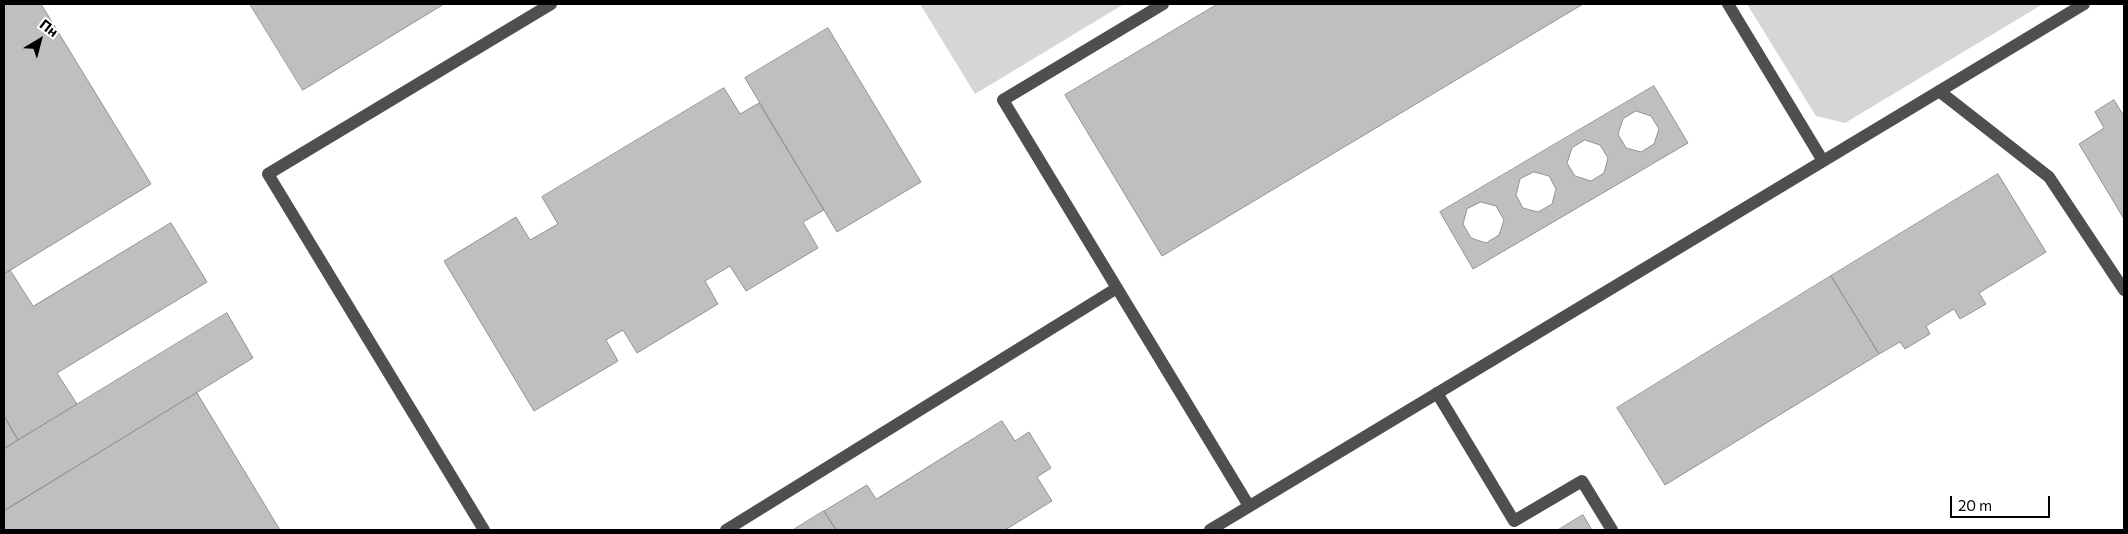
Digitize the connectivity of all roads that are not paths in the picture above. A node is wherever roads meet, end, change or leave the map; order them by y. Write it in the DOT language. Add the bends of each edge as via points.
graph roads {
  1 [pos="551,4"];
  2 [pos="1163,4"];
  3 [pos="1728,4"];
  4 [pos="2084,4"];
  5 [pos="1939,91"];
  6 [pos="1822,161"];
  7 [pos="1117,288"];
  8 [pos="2124,290"];
  9 [pos="1437,393"];
  10 [pos="1250,506"];
  11 [pos="484,530"];
  12 [pos="726,530"];
  13 [pos="1210,530"];
  14 [pos="1612,530"];
  1 -- 11 [label="lane" via="268,174"];
  2 -- 7 [label="lane" via="1003,100"];
  3 -- 6 [label="lane"];
  4 -- 5 [label="lane"];
  5 -- 6 [label="lane"];
  5 -- 8 [label="lane" via="2050,177"];
  6 -- 9 [label="lane"];
  7 -- 10 [label="lane"];
  7 -- 12 [label="lane"];
  9 -- 10 [label="lane"];
  9 -- 14 [label="lane" via="1514,521 1582,480"];
  10 -- 13 [label="lane"];
}
